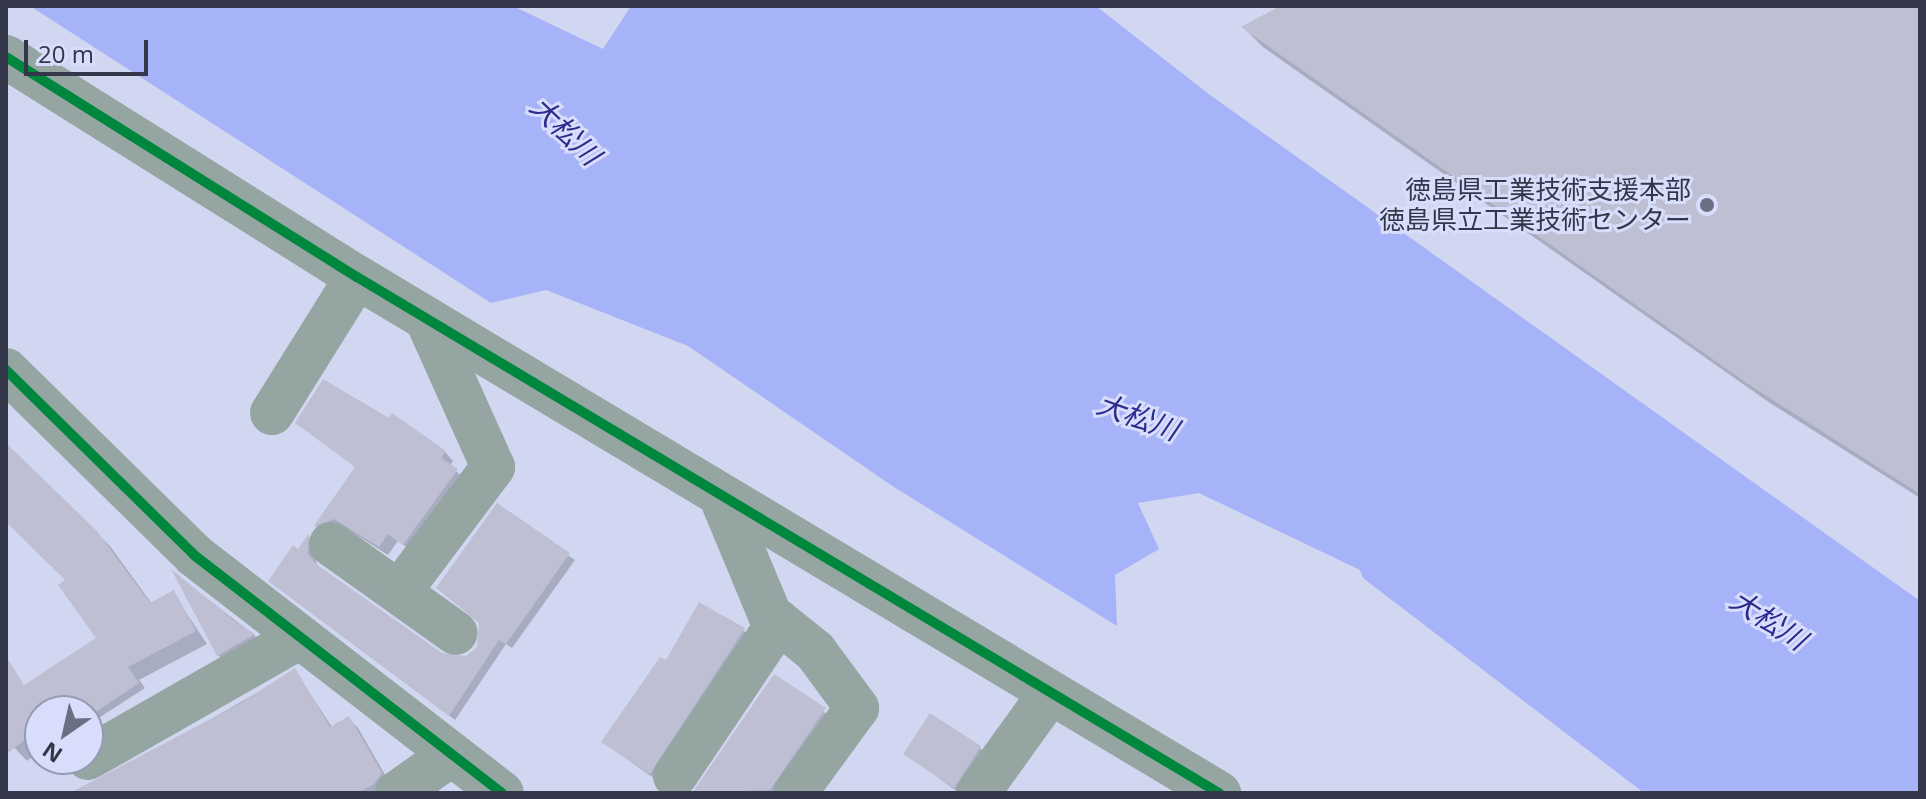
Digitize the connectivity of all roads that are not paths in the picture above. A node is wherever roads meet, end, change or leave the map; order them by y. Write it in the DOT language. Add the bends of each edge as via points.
graph roads {
  1 [pos="6,57"];
  2 [pos="357,277"];
  3 [pos="426,318"];
  4 [pos="6,370"];
  5 [pos="272,413"];
  6 [pos="720,495"];
  7 [pos="331,544"];
  8 [pos="400,591"];
  9 [pos="779,622"];
  10 [pos="456,633"];
  11 [pos="300,637"];
  12 [pos="1050,693"];
  13 [pos="104,749"];
  14 [pos="452,754"];
  15 [pos="675,776"];
  16 [pos="397,793"];
  17 [pos="502,793"];
  18 [pos="795,793"];
  19 [pos="978,793"];
  20 [pos="1219,793"];
  1 -- 2 [label="street"];
  2 -- 3 [label="street"];
  2 -- 5 [label="street"];
  3 -- 6 [label="street"];
  3 -- 8 [label="street" via="493,467"];
  4 -- 11 [label="street" via="194,555"];
  6 -- 9 [label="street" via="770,615"];
  6 -- 12 [label="street"];
  7 -- 8 [label="street"];
  8 -- 10 [label="street"];
  9 -- 15 [label="street"];
  9 -- 18 [label="street" via="815,651 857,708"];
  11 -- 13 [label="street"];
  11 -- 14 [label="street"];
  12 -- 19 [label="street"];
  12 -- 20 [label="street"];
  14 -- 16 [label="street"];
  14 -- 17 [label="street"];
}
